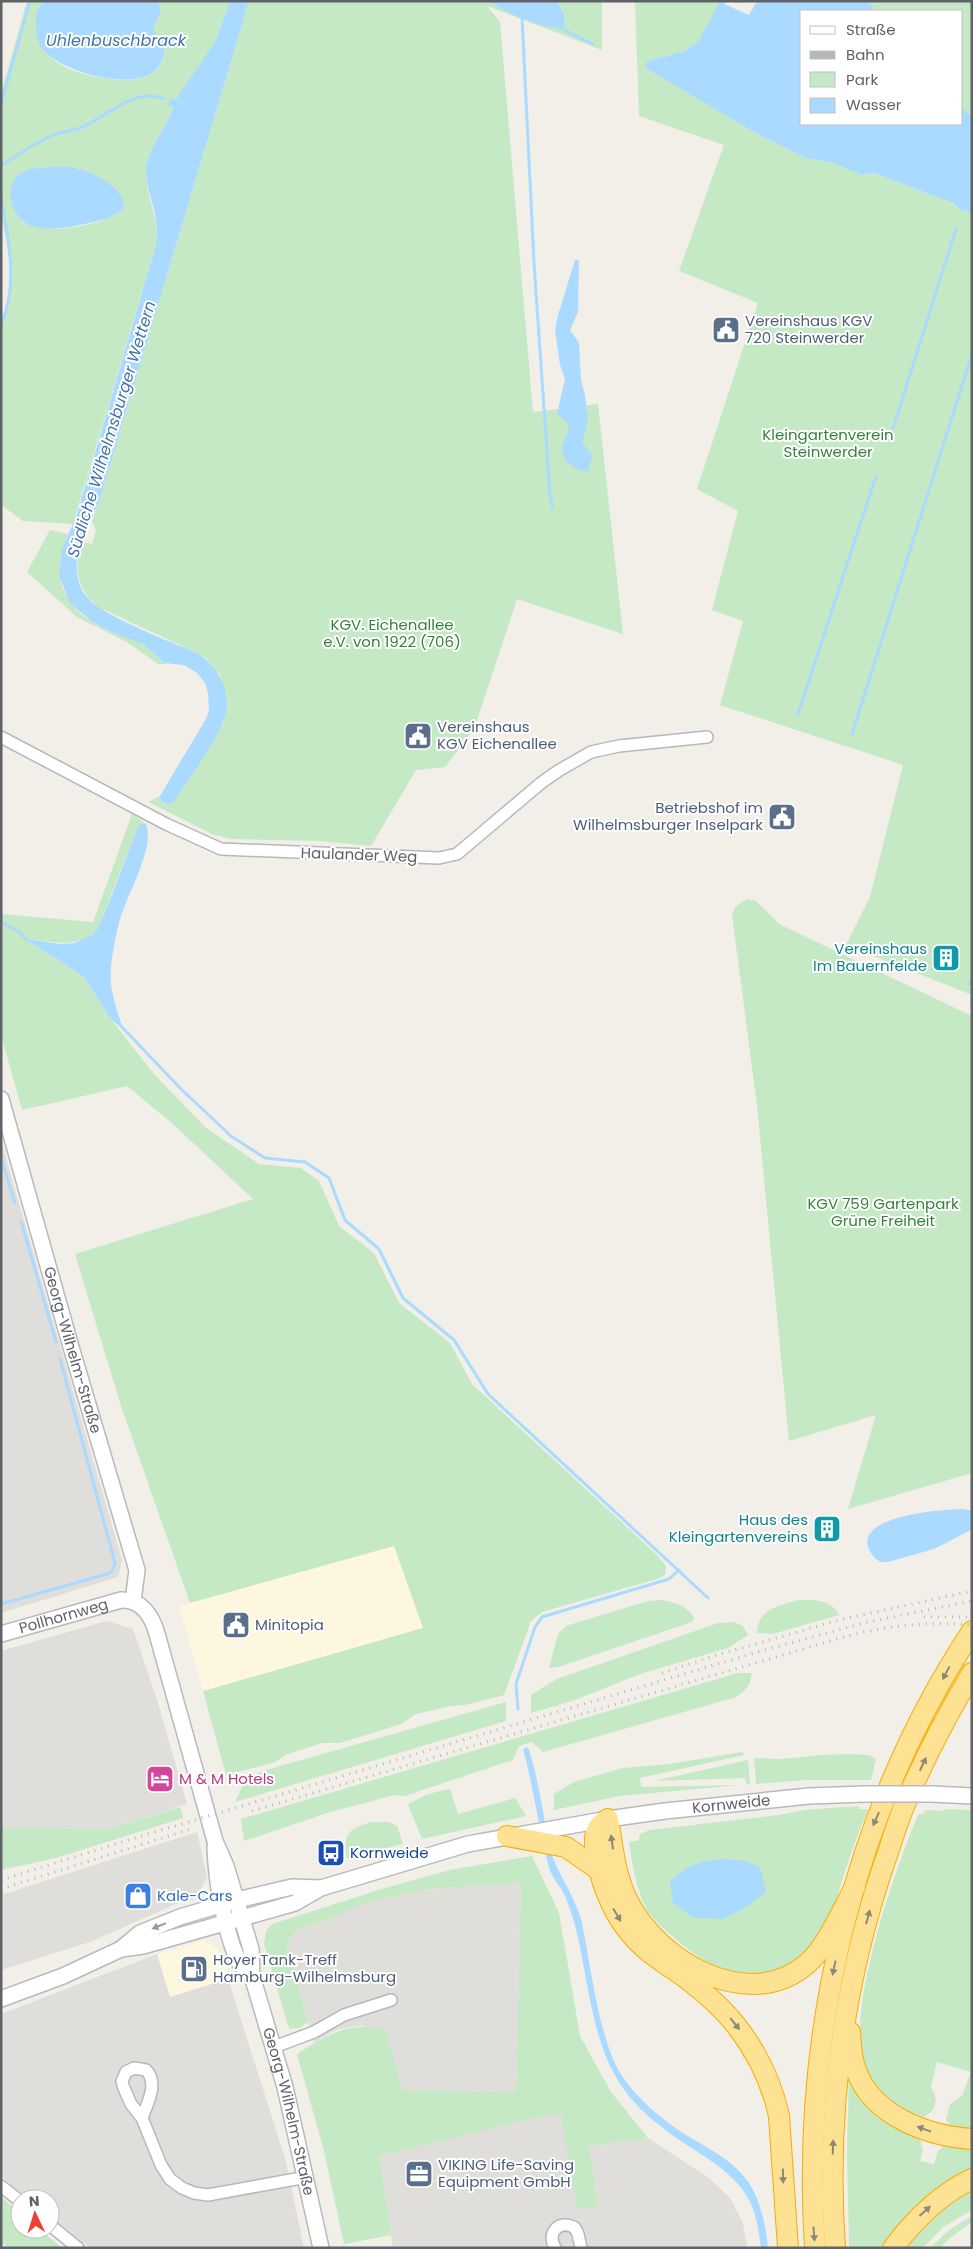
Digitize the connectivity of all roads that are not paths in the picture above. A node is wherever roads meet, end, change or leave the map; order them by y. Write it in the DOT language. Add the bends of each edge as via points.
graph roads {
  1 [pos="707,736"];
  2 [pos="1,737"];
  3 [pos="1,1099"];
  4 [pos="129,1600"];
  5 [pos="972,1631"];
  6 [pos="1,1634"];
  7 [pos="972,1673"];
  8 [pos="972,1796"];
  9 [pos="608,1819"];
  10 [pos="507,1836"];
  11 [pos="552,1836"];
  12 [pos="599,1870"];
  13 [pos="855,1887"];
  14 [pos="321,1888"];
  15 [pos="230,1902"];
  16 [pos="234,1920"];
  17 [pos="121,1949"];
  18 [pos="848,1998"];
  19 [pos="1,1999"];
  20 [pos="391,2000"];
  21 [pos="274,2047"];
  22 [pos="142,2118"];
  23 [pos="972,2139"];
  24 [pos="307,2177"];
  25 [pos="972,2179"];
  26 [pos="60,2233"];
  27 [pos="78,2248"];
  28 [pos="321,2248"];
  29 [pos="555,2248"];
  30 [pos="581,2248"];
  31 [pos="788,2248"];
  32 [pos="815,2248"];
  33 [pos="835,2248"];
  34 [pos="893,2248"];
  1 -- 2 [label="street, Haulander Weg" via="591,752 541,783 457,854 439,858 221,849 148,815"];
  3 -- 4 [label="main road, Georg-Wilhelm-Straße" via="137,1570 137,1584"];
  4 -- 6 [label="main road, Pollhornweg" via="115,1601"];
  4 -- 15 [label="main road, Georg-Wilhelm-Straße" via="143,1607 154,1624 215,1841 226,1866"];
  5 -- 13 [label="highway, one-way" via="954,1657 910,1741 872,1829"];
  18 -- 7 [label="highway, one-way" via="874,1894 904,1805 935,1738"];
  8 -- 9 [label="main road, Kornweide, bridge" via="810,1796"];
  9 -- 11 [label="main road, Kornweide"];
  9 -- 12 [label="highway" via="598,1825 595,1834"];
  13 -- 9 [label="highway, one-way" via="826,1940 807,1964 784,1978 768,1982 737,1984 724,1981 675,1954 636,1916 620,1883"];
  10 -- 11 [label="highway"];
  10 -- 14 [label="main road" via="439,1852"];
  11 -- 12 [label="highway"];
  12 -- 31 [label="highway, one-way" via="612,1907 629,1932 651,1954 715,2002 738,2027 758,2058 780,2116"];
  13 -- 32 [label="highway, one-way" via="831,1984 821,2042 813,2137"];
  14 -- 15 [label="main road" via="292,1887"];
  14 -- 16 [label="main road" via="295,1903"];
  15 -- 16 [label="main road, Georg-Wilhelm-Straße"];
  15 -- 17 [label="main road, one-way" via="140,1933"];
  16 -- 17 [label="main road"];
  16 -- 21 [label="main road, Georg-Wilhelm-Straße" via="253,1956 252,1976"];
  17 -- 19 [label="main road" via="63,1976"];
  23 -- 18 [label="highway, one-way" via="914,2126 876,2100 860,2081 856,2070"];
  33 -- 18 [label="highway, one-way" via="833,2127"];
  20 -- 21 [label="street" via="344,2015 314,2032"];
  21 -- 24 [label="main road, Georg-Wilhelm-Straße"];
  22 -- 24 [label="street" via="161,2165 170,2179 187,2191 208,2195"];
  24 -- 28 [label="main road, Georg-Wilhelm-Straße"];
  34 -- 25 [label="highway, one-way" via="929,2207"];
  26 -- 27 [label="street"];
  29 -- 30 [label="street" via="552,2233 564,2225 575,2228"];
}
